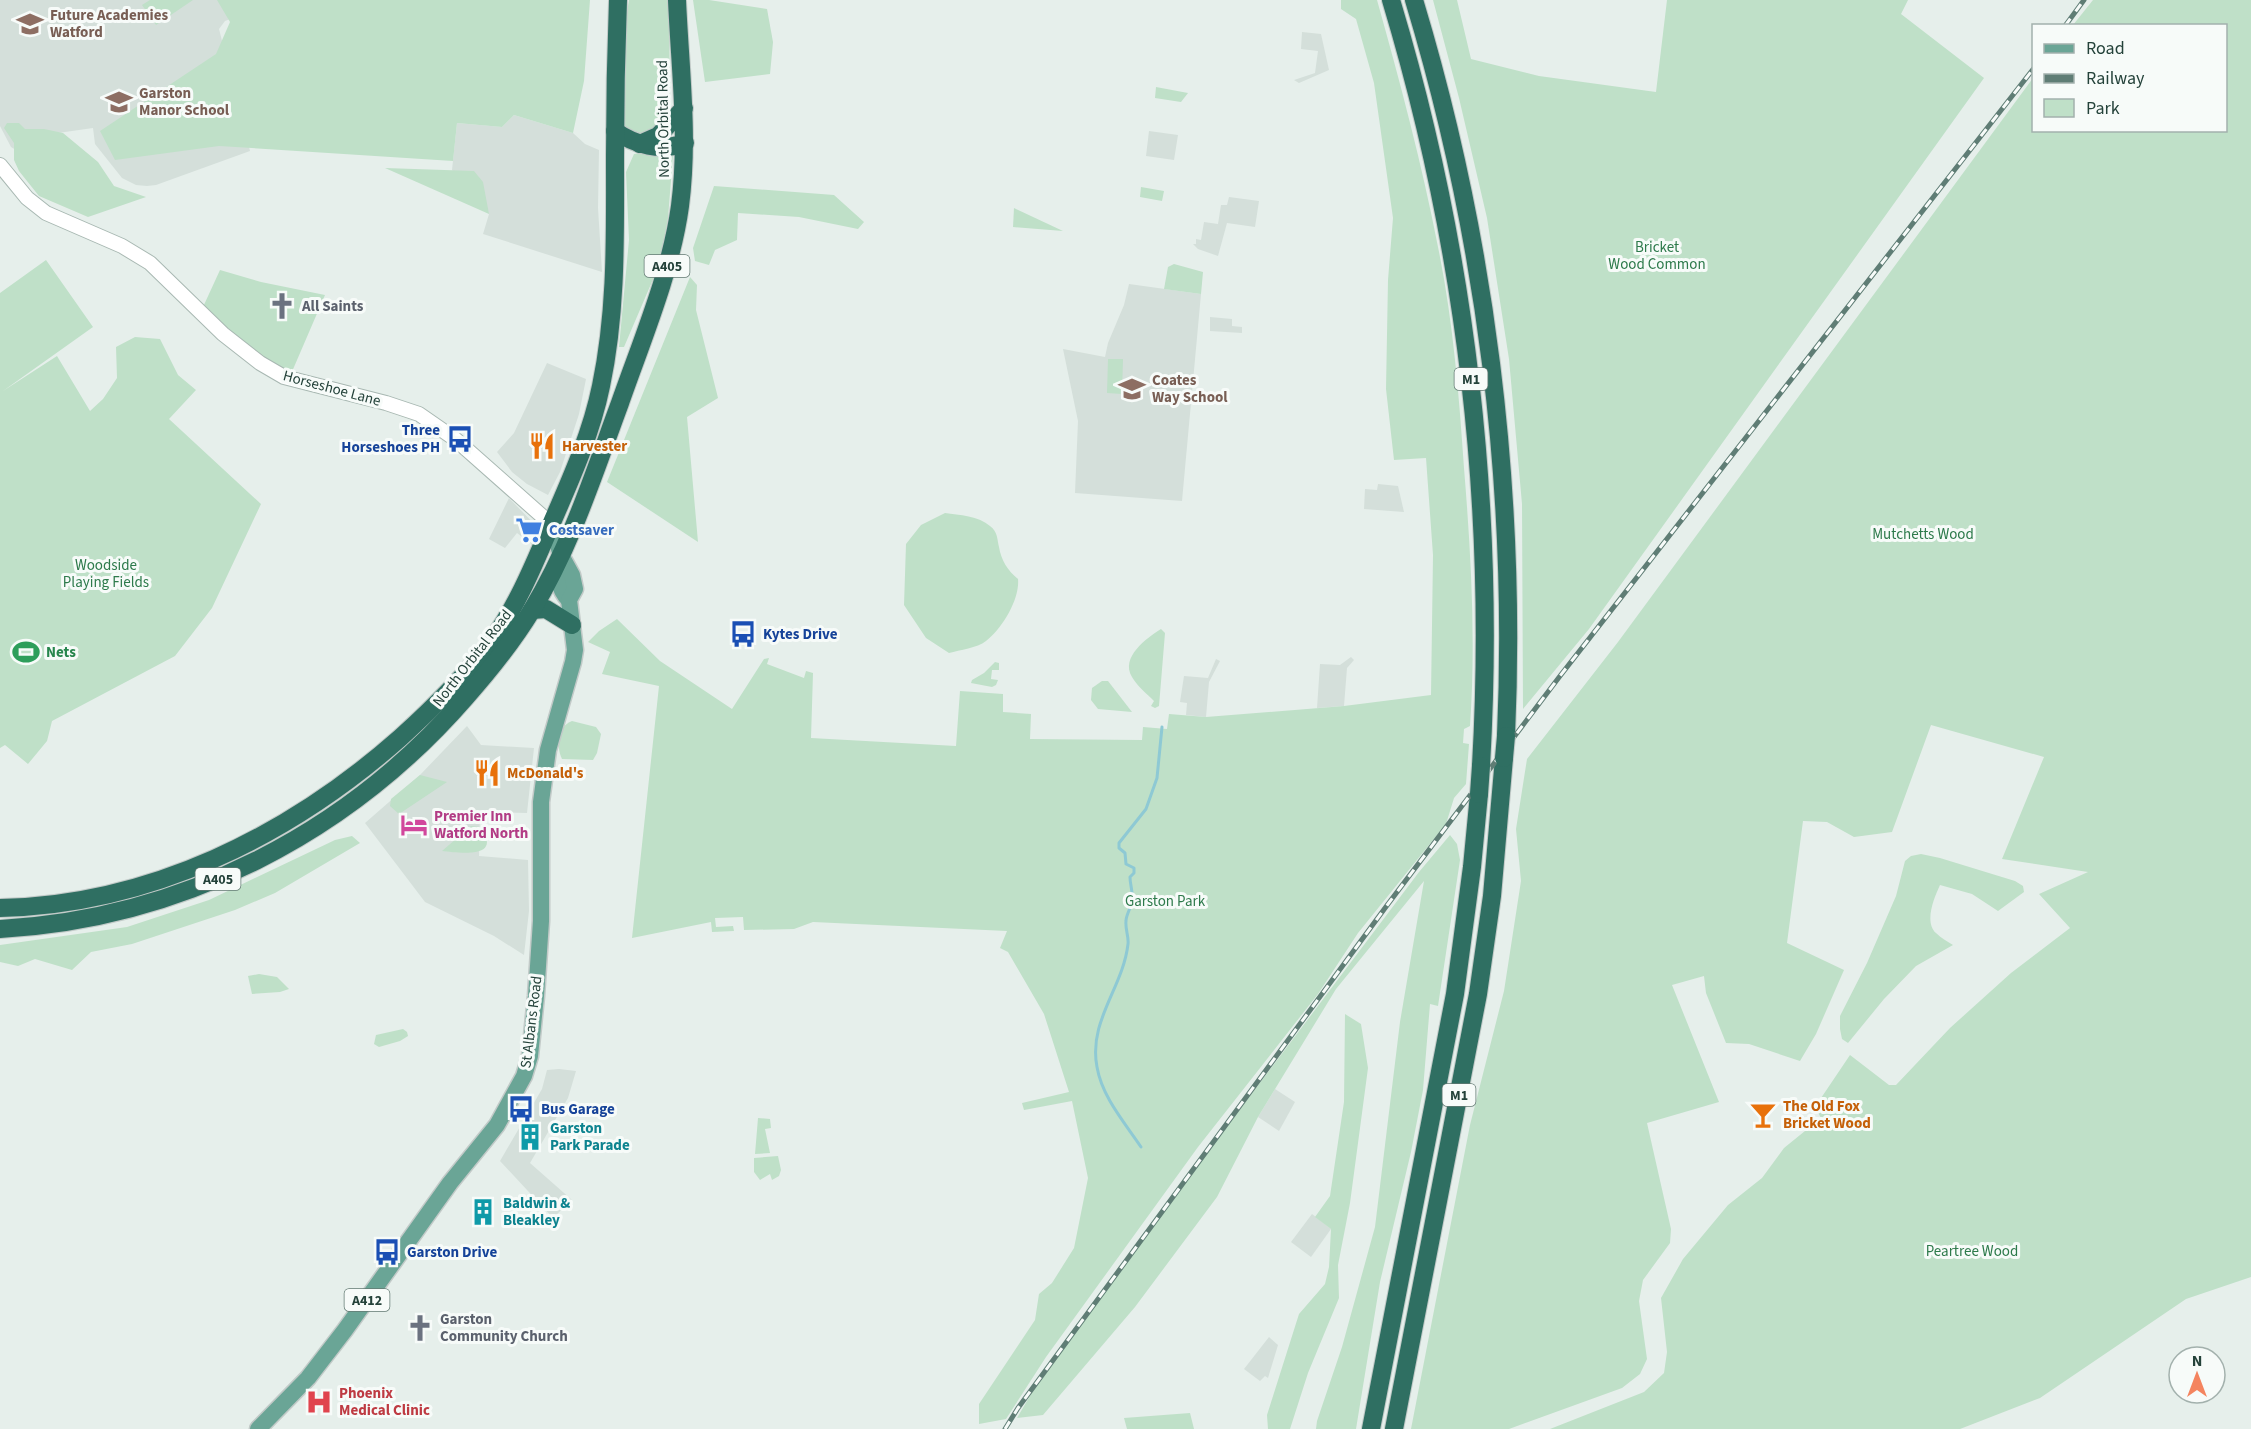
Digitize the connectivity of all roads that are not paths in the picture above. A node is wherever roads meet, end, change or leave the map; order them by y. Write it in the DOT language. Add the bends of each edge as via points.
graph roads {
  1 [pos="618,0"];
  2 [pos="677,0"];
  3 [pos="1391,0"];
  4 [pos="1414,0"];
  5 [pos="684,108"];
  6 [pos="615,131"];
  7 [pos="685,143"];
  8 [pos="640,144"];
  9 [pos="0,165"];
  10 [pos="598,461"];
  11 [pos="552,524"];
  12 [pos="561,555"];
  13 [pos="521,592"];
  14 [pos="532,610"];
  15 [pos="572,625"];
  16 [pos="0,908"];
  17 [pos="0,928"];
  18 [pos="258,1429"];
  19 [pos="1371,1429"];
  20 [pos="1394,1429"];
  1 -- 6 [label="highway, North Orbital Road / A405"];
  2 -- 5 [label="highway, North Orbital Road / A405"];
  3 -- 19 [label="highway, M1, bridge" via="1436,172 1469,364 1480,481 1485,659 1479,794 1455,994"];
  4 -- 20 [label="highway, M1, bridge" via="1447,118 1485,312 1505,510 1508,611 1506,736 1492,896 1478,994"];
  5 -- 7 [label="highway, North Orbital Road / A405"];
  5 -- 8 [label="highway" via="658,136"];
  6 -- 8 [label="highway"];
  6 -- 11 [label="highway, North Orbital Road / A405" via="614,302 609,344 592,423"];
  7 -- 8 [label="highway" via="657,147"];
  7 -- 10 [label="highway, North Orbital Road / A405" via="680,210 666,267"];
  9 -- 11 [label="street, Horseshoe Lane" via="27,198 46,213 150,262 223,334 260,363 284,377 419,414 455,439"];
  10 -- 11 [label="highway" via="585,468 569,508"];
  10 -- 12 [label="highway, North Orbital Road / A405"];
  11 -- 12 [label="main road, St Albans Road / A412"];
  11 -- 13 [label="highway, North Orbital Road / A405"];
  12 -- 13 [label="highway" via="535,584"];
  12 -- 14 [label="highway, North Orbital Road / A405"];
  12 -- 15 [label="main road, St Albans Road / A412" via="575,590 569,600"];
  13 -- 16 [label="highway, North Orbital Road / A405" via="490,644 443,698 359,772 297,816 237,849 162,879 106,895"];
  14 -- 15 [label="highway" via="546,609"];
  14 -- 17 [label="highway, North Orbital Road / A405" via="498,658 436,729 387,776 304,835 246,867 162,900 64,923"];
  15 -- 18 [label="main road, St Albans Road / A412" via="573,662 548,750 541,802 541,921 531,1050 524,1076 497,1125 345,1330 308,1378"];
}
